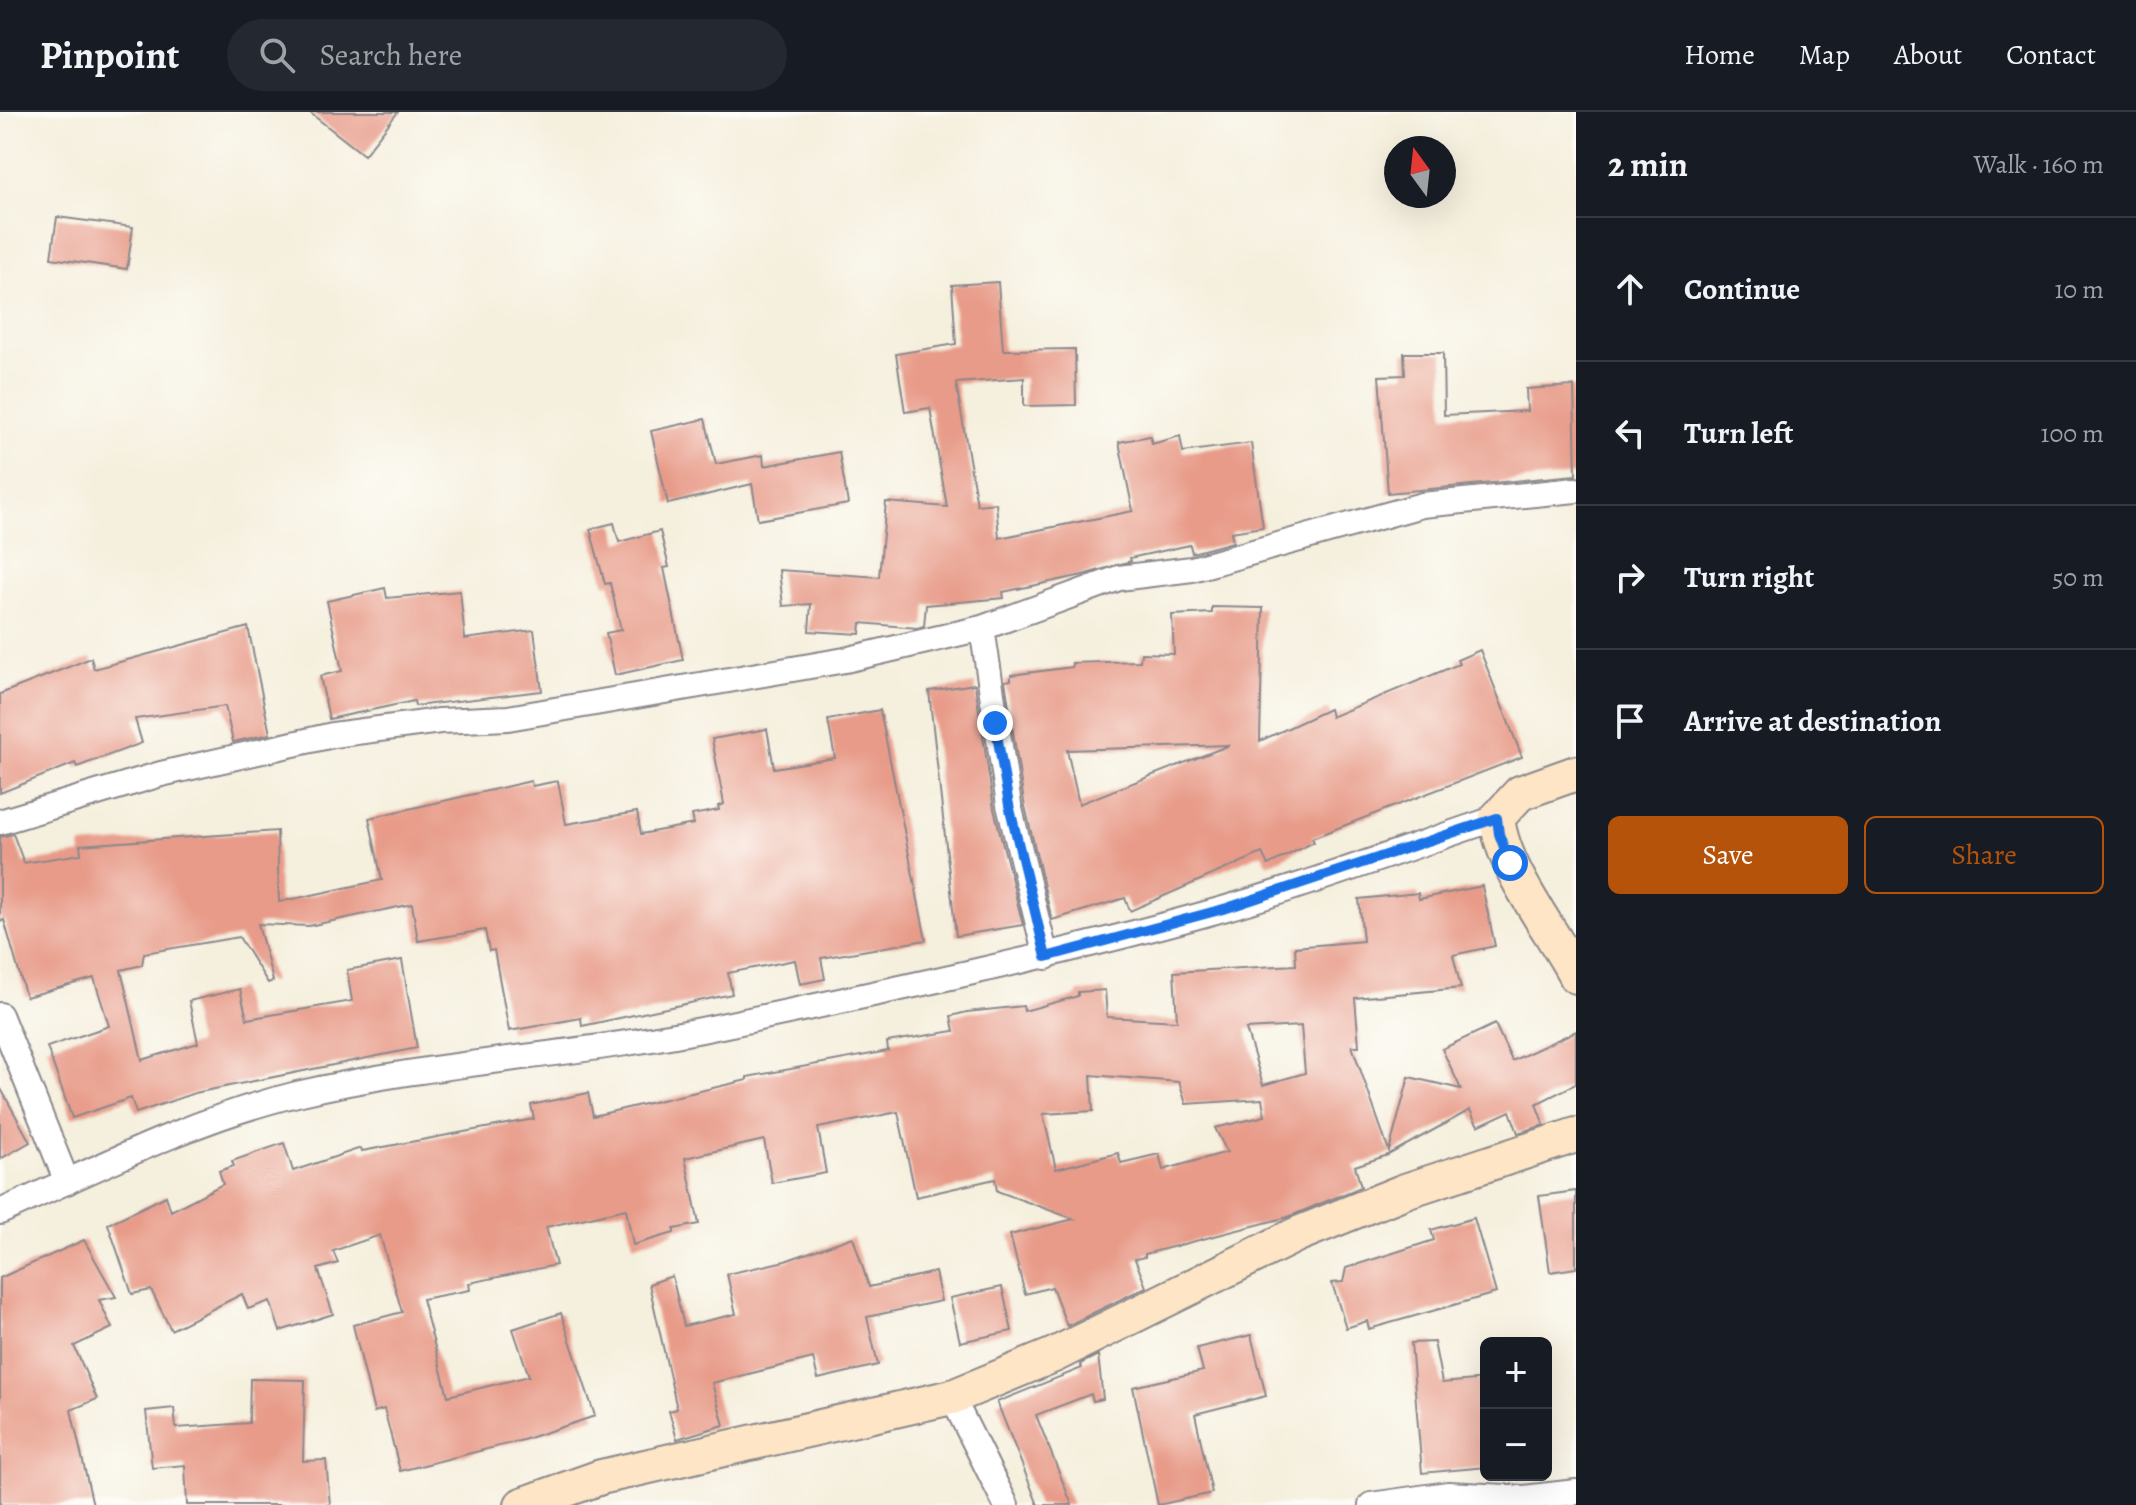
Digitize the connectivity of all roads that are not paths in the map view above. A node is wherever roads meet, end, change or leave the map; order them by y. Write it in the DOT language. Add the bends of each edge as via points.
graph roads {
  1 [pos="1576,490"];
  2 [pos="982,628"];
  3 [pos="1576,773"];
  4 [pos="1497,818"];
  5 [pos="0,822"];
  6 [pos="1046,957"];
  7 [pos="1576,976"];
  8 [pos="0,1015"];
  9 [pos="1576,1135"];
  10 [pos="67,1182"];
  11 [pos="0,1212"];
  12 [pos="952,1397"];
  13 [pos="1576,1492"];
  14 [pos="522,1505"];
  15 [pos="1006,1505"];
  16 [pos="1371,1505"];
  1 -- 2 [label="street" via="1422,505 1192,569 1119,578"];
  2 -- 5 [label="street" via="845,660 508,718 333,735 161,774"];
  2 -- 6 [label="street" via="1009,805"];
  3 -- 4 [label="street" via="1520,793"];
  4 -- 6 [label="street" via="1227,908"];
  4 -- 7 [label="street" via="1510,863"];
  6 -- 10 [label="street" via="715,1028 415,1070 295,1095 212,1120"];
  8 -- 10 [label="street"];
  9 -- 12 [label="street" via="1405,1191 1298,1234 1081,1342"];
  10 -- 11 [label="street"];
  12 -- 14 [label="street" via="601,1477"];
  12 -- 15 [label="street"];
  13 -- 16 [label="street" via="1524,1498 1448,1494"];
}
